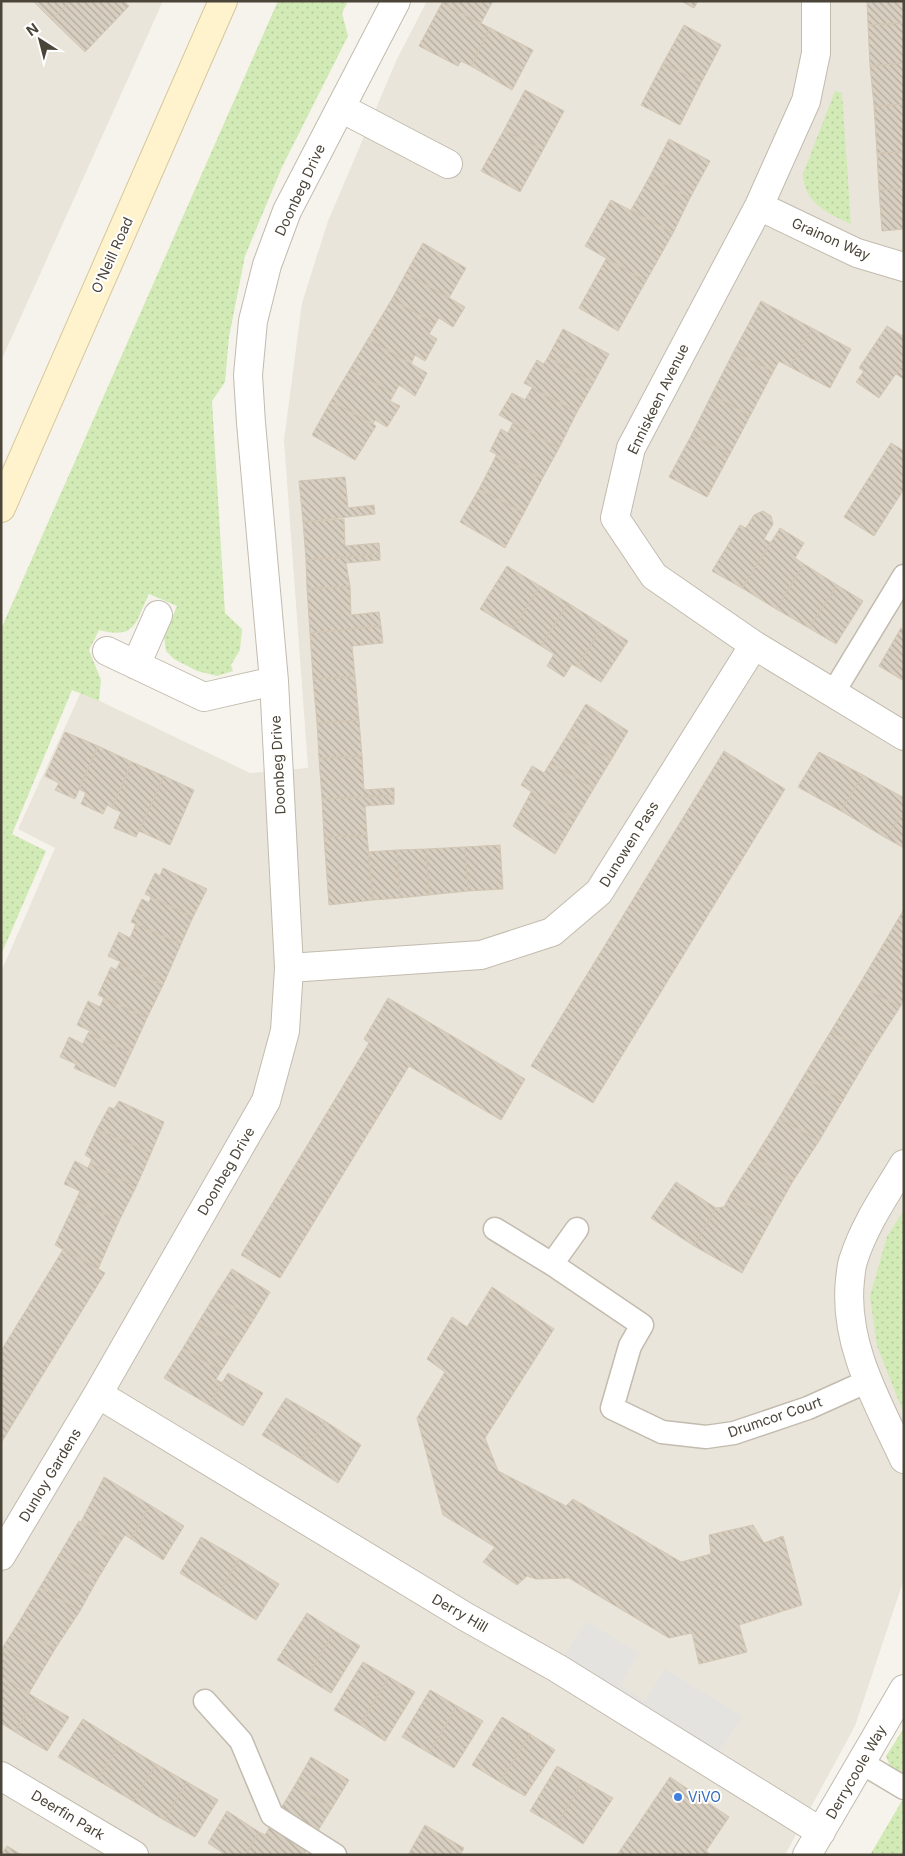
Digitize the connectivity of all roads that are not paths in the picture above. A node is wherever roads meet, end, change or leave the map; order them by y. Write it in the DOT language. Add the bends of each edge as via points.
graph roads {
  1 [pos="223,1"];
  2 [pos="396,1"];
  3 [pos="816,1"];
  4 [pos="341,108"];
  5 [pos="448,164"];
  6 [pos="759,206"];
  7 [pos="904,267"];
  8 [pos="1,508"];
  9 [pos="904,576"];
  10 [pos="158,615"];
  11 [pos="754,645"];
  12 [pos="107,651"];
  13 [pos="136,665"];
  14 [pos="274,681"];
  15 [pos="833,693"];
  16 [pos="904,736"];
  17 [pos="289,968"];
  18 [pos="904,1164"];
  19 [pos="495,1229"];
  20 [pos="577,1229"];
  21 [pos="552,1264"];
  22 [pos="868,1381"];
  23 [pos="98,1394"];
  24 [pos="904,1459"];
  25 [pos="1,1556"];
  26 [pos="904,1689"];
  27 [pos="205,1701"];
  28 [pos="862,1763"];
  29 [pos="1,1776"];
  30 [pos="904,1788"];
  31 [pos="814,1843"];
  32 [pos="134,1855"];
  33 [pos="336,1855"];
  1 -- 8 [label="main road, O'Neill Road"];
  2 -- 4 [label="street, Doonbeg Drive"];
  3 -- 6 [label="street, Enniskeen Avenue" via="816,53 806,101"];
  4 -- 5 [label="street"];
  4 -- 14 [label="street, Doonbeg Drive" via="287,212 267,265 253,321 248,375"];
  6 -- 7 [label="street, Grainon Way" via="857,253"];
  6 -- 11 [label="street, Enniskeen Avenue" via="631,448 615,518 654,576"];
  9 -- 15 [label="lane"];
  10 -- 13 [label="street"];
  11 -- 15 [label="street, Enniskeen Avenue"];
  11 -- 17 [label="street, Dunowen Pass" via="599,892 552,932 481,955"];
  12 -- 13 [label="street"];
  13 -- 14 [label="street" via="204,697"];
  14 -- 17 [label="street, Doonbeg Drive"];
  15 -- 16 [label="street, Enniskeen Avenue"];
  17 -- 23 [label="street, Doonbeg Drive" via="285,1031 266,1102"];
  18 -- 22 [label="street" via="867,1226 853,1259 848,1297 853,1338"];
  19 -- 21 [label="lane, Drumcor Court"];
  20 -- 21 [label="lane"];
  21 -- 22 [label="lane, Drumcor Court" via="642,1325 630,1346 612,1408 662,1432 706,1437 734,1433 808,1408"];
  22 -- 24 [label="street"];
  23 -- 25 [label="street, Dunloy Gardens"];
  23 -- 31 [label="street, Derry Hill" via="466,1617 565,1672"];
  26 -- 28 [label="street, Derrycoole Way"];
  27 -- 33 [label="lane" via="241,1741 272,1815"];
  28 -- 30 [label="lane"];
  28 -- 31 [label="street, Derrycoole Way"];
  29 -- 32 [label="street, Deerfin Park"];
}
